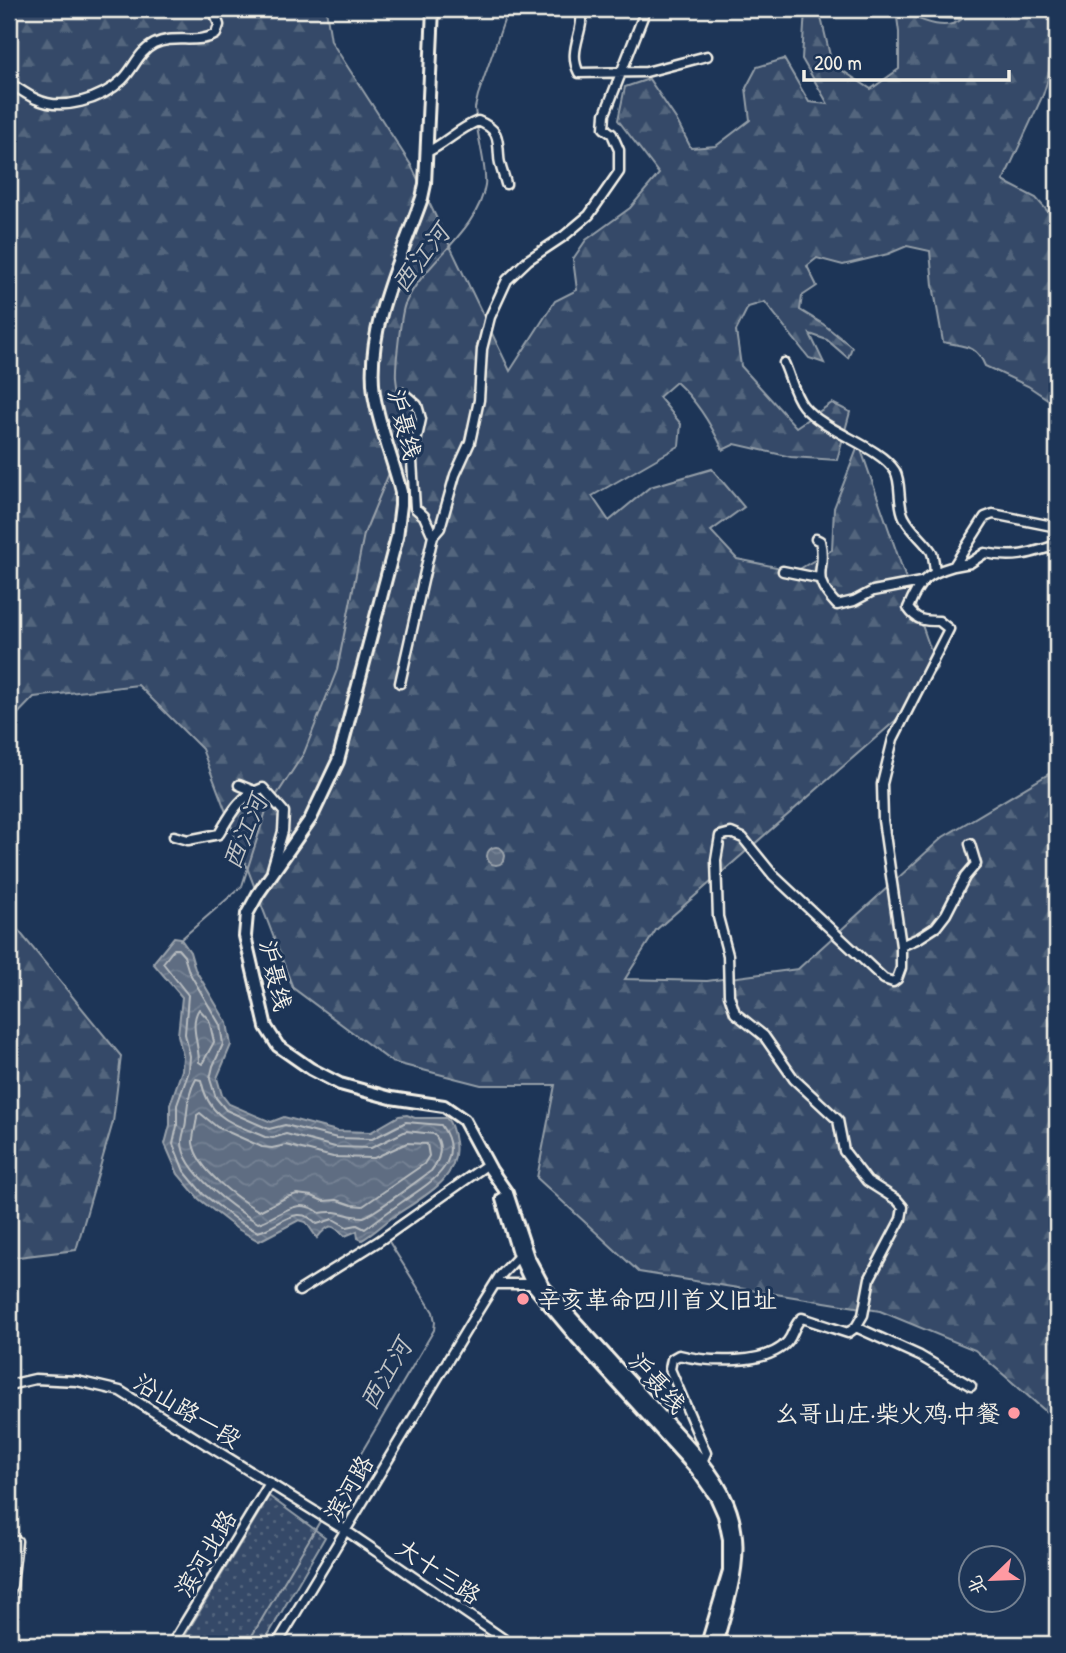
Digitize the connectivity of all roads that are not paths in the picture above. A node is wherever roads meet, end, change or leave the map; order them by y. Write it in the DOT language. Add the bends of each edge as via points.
graph roads {
  1 [pos="213,9"];
  2 [pos="433,9"];
  3 [pos="581,9"];
  4 [pos="646,9"];
  5 [pos="707,56"];
  6 [pos="622,71"];
  7 [pos="9,83"];
  8 [pos="427,152"];
  9 [pos="506,184"];
  10 [pos="784,363"];
  11 [pos="403,393"];
  12 [pos="412,461"];
  13 [pos="396,475"];
  14 [pos="1057,527"];
  15 [pos="433,536"];
  16 [pos="816,539"];
  17 [pos="1057,545"];
  18 [pos="954,566"];
  19 [pos="783,571"];
  20 [pos="935,572"];
  21 [pos="818,578"];
  22 [pos="921,583"];
  23 [pos="400,683"];
  24 [pos="239,785"];
  25 [pos="254,791"];
  26 [pos="174,836"];
  27 [pos="970,844"];
  28 [pos="271,874"];
  29 [pos="901,946"];
  30 [pos="489,1167"];
  31 [pos="523,1256"];
  32 [pos="495,1284"];
  33 [pos="532,1284"];
  34 [pos="299,1291"];
  35 [pos="856,1327"];
  36 [pos="9,1385"];
  37 [pos="971,1385"];
  38 [pos="702,1462"];
  39 [pos="270,1483"];
  40 [pos="297,1500"];
  41 [pos="345,1530"];
  42 [pos="17,1541"];
  43 [pos="9,1595"];
  44 [pos="172,1644"];
  45 [pos="277,1644"];
  46 [pos="511,1644"];
  47 [pos="707,1644"];
  48 [pos="716,1644"];
  1 -- 7 [label="street" via="219,25 216,34 207,39 169,39 147,47 123,80 82,102 43,102"];
  2 -- 8 [label="highway, 沪聂线"];
  3 -- 6 [label="street" via="583,19 573,54 579,73"];
  4 -- 6 [label="street"];
  5 -- 6 [label="street" via="646,72"];
  6 -- 15 [label="street" via="604,128 619,150 619,172 589,215 506,280 482,349 480,400 470,442 440,528"];
  8 -- 9 [label="street" via="444,144 461,127 475,122 490,126 497,136"];
  8 -- 13 [label="highway, 沪聂线" via="422,198 374,342 374,391"];
  10 -- 20 [label="street" via="801,404 815,419 894,470 903,516 932,552"];
  11 -- 12 [label="street" via="417,405 421,419"];
  12 -- 13 [label="street"];
  12 -- 15 [label="street" via="415,508"];
  13 -- 28 [label="highway, 沪聂线" via="401,505 397,537 338,761 311,818"];
  14 -- 18 [label="street" via="993,513 985,517"];
  15 -- 23 [label="street"];
  16 -- 21 [label="street" via="822,551"];
  17 -- 18 [label="street" via="1018,557 985,553"];
  18 -- 20 [label="street"];
  19 -- 21 [label="street"];
  20 -- 22 [label="street"];
  21 -- 22 [label="street" via="837,604 873,591"];
  22 -- 29 [label="street" via="908,608 914,617 939,621 949,629 893,739 882,784"];
  24 -- 25 [label="street"];
  25 -- 26 [label="street" via="236,805 219,834 188,840"];
  25 -- 28 [label="street" via="263,788 284,812"];
  27 -- 29 [label="street" via="976,864 946,914 936,927"];
  28 -- 30 [label="highway, 沪聂线" via="247,914 244,936 271,1037 311,1069 340,1084 450,1109 464,1120"];
  29 -- 35 [label="street" via="901,968 897,979 889,982 773,875 743,838 731,833 720,836 718,917 729,956 729,995 735,1013 764,1036 794,1079 838,1120 844,1151 867,1181 902,1206 901,1219 870,1278"];
  30 -- 31 [label="highway, 沪聂线" via="507,1193"];
  30 -- 34 [label="street"];
  31 -- 32 [label="street, 滨河路"];
  31 -- 33 [label="highway"];
  31 -- 38 [label="highway, 沪聂线" via="544,1287"];
  32 -- 33 [label="street"];
  32 -- 41 [label="street, 滨河路"];
  33 -- 47 [label="highway" via="697,1469 716,1497 726,1525 729,1571"];
  35 -- 37 [label="street"];
  35 -- 38 [label="street" via="848,1333 802,1318 788,1341 754,1359 715,1361 679,1355 672,1359 670,1369 706,1453"];
  36 -- 39 [label="street, 沿山路一段" via="35,1379 77,1381 120,1391"];
  38 -- 48 [label="highway, 沪聂线" via="728,1500 735,1532 735,1580"];
  39 -- 40 [label="street, 沿山路一段"];
  39 -- 44 [label="street, 滨河北路"];
  40 -- 41 [label="street, 大十三路"];
  41 -- 45 [label="street, 滨河路"];
  41 -- 46 [label="street, 大十三路"];
  42 -- 43 [label="street"];
}
